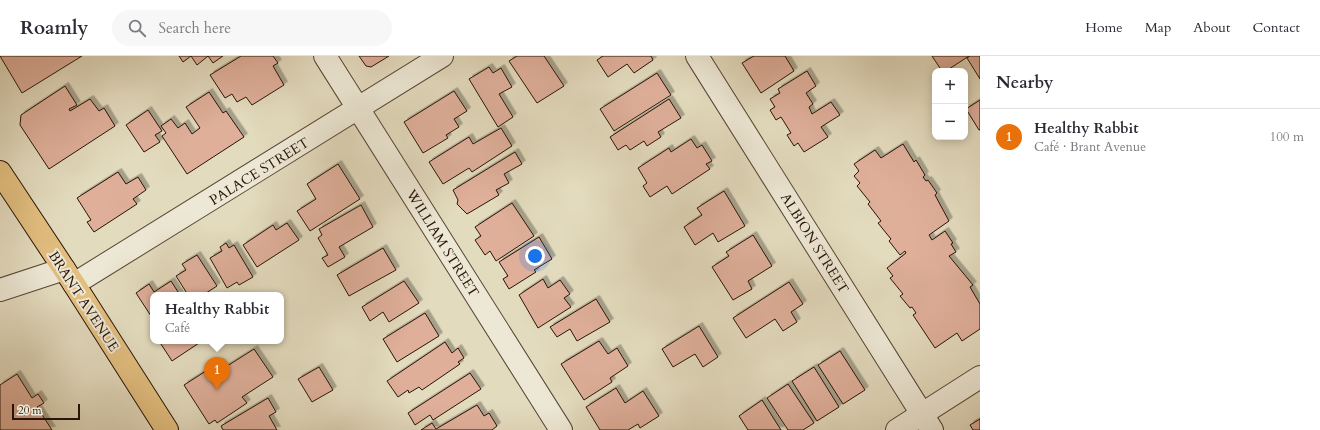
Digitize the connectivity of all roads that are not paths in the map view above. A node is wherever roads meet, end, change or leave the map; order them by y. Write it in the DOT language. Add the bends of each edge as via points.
graph roads {
  1 [pos="325,56"];
  2 [pos="442,56"];
  3 [pos="697,56"];
  4 [pos="359,109"];
  5 [pos="0,172"];
  6 [pos="69,276"];
  7 [pos="0,290"];
  8 [pos="980,377"];
  9 [pos="927,422"];
  10 [pos="167,430"];
  11 [pos="561,430"];
  12 [pos="896,430"];
  1 -- 4 [label="street, WILLIAM STREET"];
  2 -- 4 [label="street, PALACE STREET"];
  3 -- 9 [label="street, ALBION STREET"];
  4 -- 6 [label="street, PALACE STREET"];
  4 -- 11 [label="street, WILLIAM STREET"];
  5 -- 6 [label="main road, BRANT AVENUE"];
  6 -- 7 [label="street, PALACE STREET"];
  6 -- 10 [label="main road, BRANT AVENUE"];
  8 -- 9 [label="street"];
  9 -- 12 [label="street"];
}
